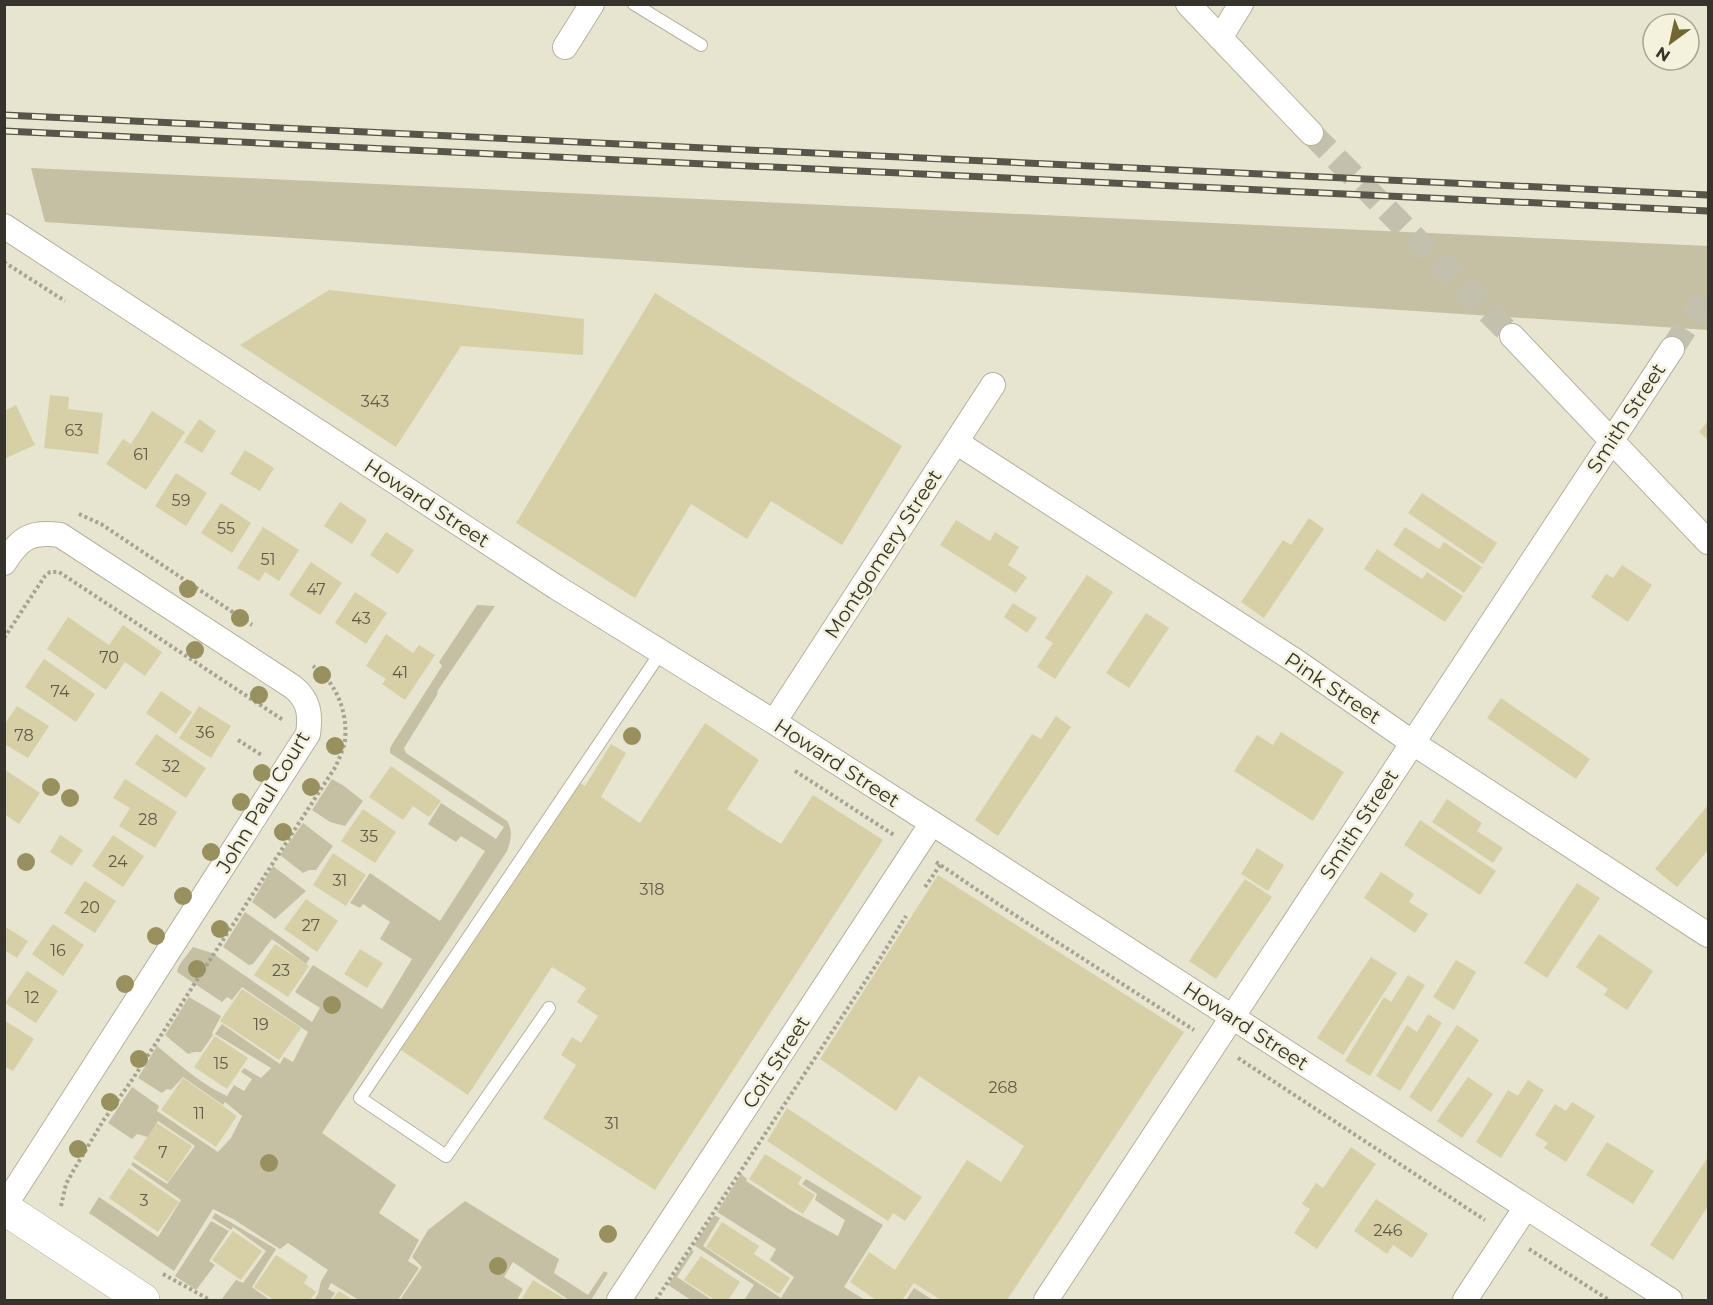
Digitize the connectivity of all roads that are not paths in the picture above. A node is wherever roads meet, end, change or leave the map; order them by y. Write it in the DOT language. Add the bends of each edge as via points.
graph roads {
  1 [pos="592,4"];
  2 [pos="634,4"];
  3 [pos="1188,4"];
  4 [pos="1241,4"];
  5 [pos="1220,38"];
  6 [pos="701,45"];
  7 [pos="565,47"];
  8 [pos="1311,133"];
  9 [pos="4,226"];
  10 [pos="1512,336"];
  11 [pos="1672,349"];
  12 [pos="993,385"];
  13 [pos="1611,440"];
  14 [pos="956,442"];
  15 [pos="1708,542"];
  16 [pos="4,563"];
  17 [pos="661,652"];
  18 [pos="774,722"];
  19 [pos="1413,743"];
  20 [pos="932,823"];
  21 [pos="1708,935"];
  22 [pos="549,1008"];
  23 [pos="1232,1016"];
  24 [pos="1526,1207"];
  25 [pos="4,1208"];
  26 [pos="143,1300"];
  27 [pos="619,1300"];
  28 [pos="1046,1300"];
  29 [pos="1466,1300"];
  30 [pos="1670,1300"];
  1 -- 7 [label="street"];
  2 -- 6 [label="lane"];
  3 -- 5 [label="street"];
  4 -- 5 [label="street"];
  5 -- 8 [label="street"];
  9 -- 17 [label="street, Howard Street"];
  10 -- 13 [label="street"];
  11 -- 13 [label="street, Smith Street"];
  12 -- 14 [label="street, Montgomery Street"];
  13 -- 15 [label="street"];
  13 -- 19 [label="street, Smith Street"];
  14 -- 18 [label="street, Montgomery Street"];
  14 -- 19 [label="street, Pink Street" via="1293,660"];
  16 -- 25 [label="street, John Paul Court" via="28,537 60,535 293,687 305,701 311,718 308,734"];
  17 -- 18 [label="street, Howard Street"];
  17 -- 22 [label="lane" via="360,1098 446,1156"];
  18 -- 20 [label="street, Howard Street"];
  19 -- 21 [label="street, Pink Street"];
  19 -- 23 [label="street, Smith Street"];
  20 -- 23 [label="street, Howard Street"];
  20 -- 27 [label="street, Coit Street"];
  23 -- 24 [label="street, Howard Street"];
  23 -- 28 [label="street, Smith Street"];
  24 -- 29 [label="street"];
  24 -- 30 [label="street, Howard Street"];
  25 -- 26 [label="main road"];
}
